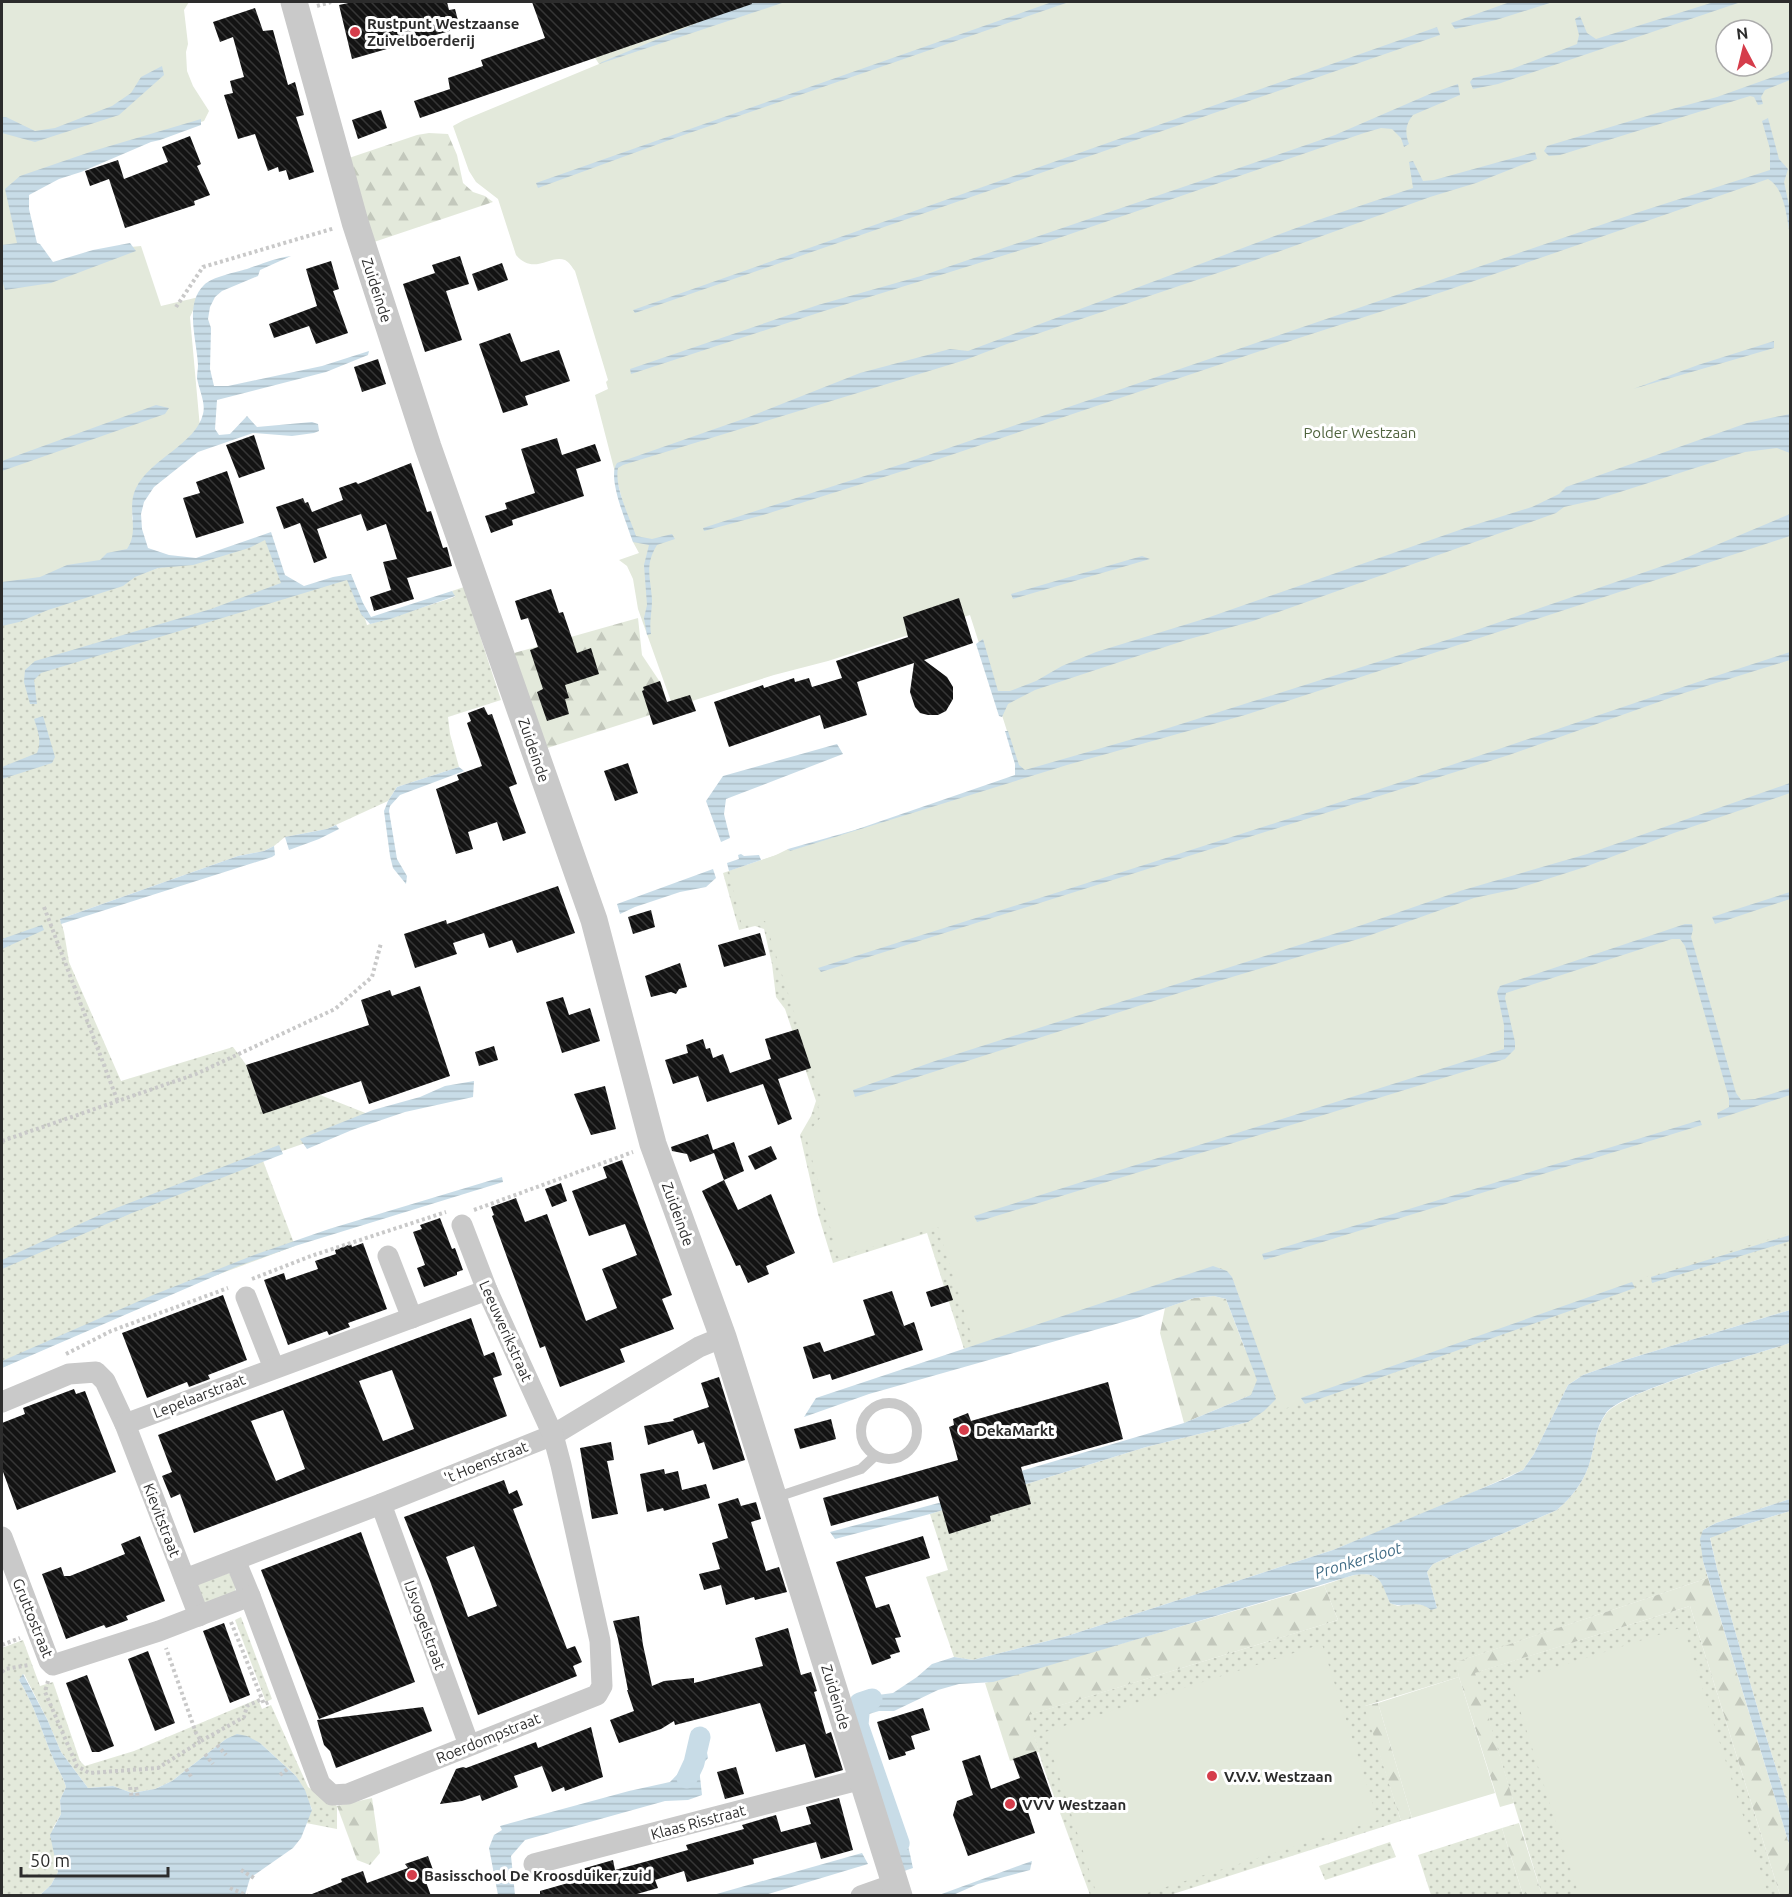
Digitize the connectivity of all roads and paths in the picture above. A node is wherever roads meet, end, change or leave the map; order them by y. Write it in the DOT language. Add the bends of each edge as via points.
graph roads {
  1 [pos="294,2"];
  2 [pos="355,222"];
  3 [pos="176,307"];
  4 [pos="44,907"];
  5 [pos="381,943"];
  6 [pos="118,1102"];
  7 [pos="2,1142"];
  8 [pos="653,1144"];
  9 [pos="463,1215"];
  10 [pos="388,1256"];
  11 [pos="243,1288"];
  12 [pos="487,1290"];
  13 [pos="412,1318"];
  14 [pos="723,1337"];
  15 [pos="62,1356"];
  16 [pos="274,1368"];
  17 [pos="2,1402"];
  18 [pos="125,1424"];
  19 [pos="553,1435"];
  20 [pos="875,1456"];
  21 [pos="774,1498"];
  22 [pos="381,1504"];
  23 [pos="2,1537"];
  24 [pos="236,1560"];
  25 [pos="184,1579"];
  26 [pos="250,1596"];
  27 [pos="225,1606"];
  28 [pos="199,1616"];
  29 [pos="159,1631"];
  30 [pos="51,1663"];
  31 [pos="2,1672"];
  32 [pos="286,1695"];
  33 [pos="262,1699"];
  34 [pos="201,1741"];
  35 [pos="217,1745"];
  36 [pos="469,1745"];
  37 [pos="205,1754"];
  38 [pos="226,1755"];
  39 [pos="213,1764"];
  40 [pos="290,1767"];
  41 [pos="186,1769"];
  42 [pos="280,1775"];
  43 [pos="192,1778"];
  44 [pos="862,1779"];
  45 [pos="136,1787"];
  46 [pos="130,1788"];
  47 [pos="138,1798"];
  48 [pos="132,1799"];
  49 [pos="534,1864"];
  50 [pos="241,1870"];
  51 [pos="254,1878"];
  52 [pos="230,1888"];
  53 [pos="897,1890"];
  54 [pos="248,1896"];
  55 [pos="861,1896"];
  1 -- 2 [label="street, Zuideinde"];
  2 -- 3 [label="path" via="203,267"];
  2 -- 8 [label="street, Zuideinde" via="428,447 594,920"];
  4 -- 6 [label="path"];
  5 -- 6 [label="path" via="372,977 335,1009 196,1074"];
  6 -- 7 [label="path"];
  8 -- 9 [label="path"];
  8 -- 14 [label="street, Zuideinde"];
  9 -- 11 [label="path" via="311,1256"];
  9 -- 12 [label="street, Leeuwerikstraat"];
  10 -- 13 [label="street"];
  11 -- 15 [label="path" via="111,1331"];
  11 -- 16 [label="street"];
  12 -- 13 [label="street, Lepelaarstraat"];
  12 -- 19 [label="street, Leeuwerikstraat"];
  13 -- 16 [label="street, Lepelaarstraat"];
  14 -- 19 [label="street, 't Hoenstraat" via="699,1347"];
  14 -- 21 [label="street, Zuideinde"];
  16 -- 18 [label="street, Lepelaarstraat"];
  17 -- 18 [label="street" via="69,1374 96,1372 105,1381"];
  18 -- 25 [label="street, Kievitstraat"];
  19 -- 22 [label="street, 't Hoenstraat"];
  19 -- 36 [label="street, Roerdompstraat" via="600,1641 602,1686 597,1695"];
  20 -- 20 [label="lane" via="890,1460 914,1445 918,1427 902,1405 883,1402 862,1420 861,1439"];
  20 -- 21 [label="lane" via="861,1469"];
  21 -- 44 [label="street, Zuideinde"];
  22 -- 24 [label="street, 't Hoenstraat"];
  22 -- 36 [label="street, IJsvogelstraat"];
  23 -- 30 [label="street, Gruttostraat"];
  24 -- 25 [label="street, 't Hoenstraat"];
  24 -- 26 [label="street"];
  25 -- 28 [label="street, Kievitstraat"];
  26 -- 27 [label="street"];
  26 -- 32 [label="street, Roerdompstraat"];
  27 -- 28 [label="street"];
  27 -- 33 [label="path"];
  28 -- 29 [label="street"];
  29 -- 30 [label="street"];
  29 -- 34 [label="path"];
  30 -- 31 [label="path"];
  30 -- 34 [label="path" via="45,1692 77,1766 89,1773 158,1768"];
  32 -- 33 [label="path" via="264,1704"];
  32 -- 36 [label="street, Roerdompstraat" via="320,1784 332,1795 348,1794"];
  33 -- 34 [label="path" via="247,1706 244,1717"];
  35 -- 38 [label="path"];
  37 -- 39 [label="path"];
  40 -- 42 [label="path"];
  41 -- 43 [label="path"];
  44 -- 49 [label="street, Klaas Risstraat"];
  44 -- 53 [label="street, Zuideinde"];
  45 -- 47 [label="path"];
  46 -- 48 [label="path"];
  50 -- 51 [label="path"];
  52 -- 54 [label="path"];
  53 -- 55 [label="street"];
}
